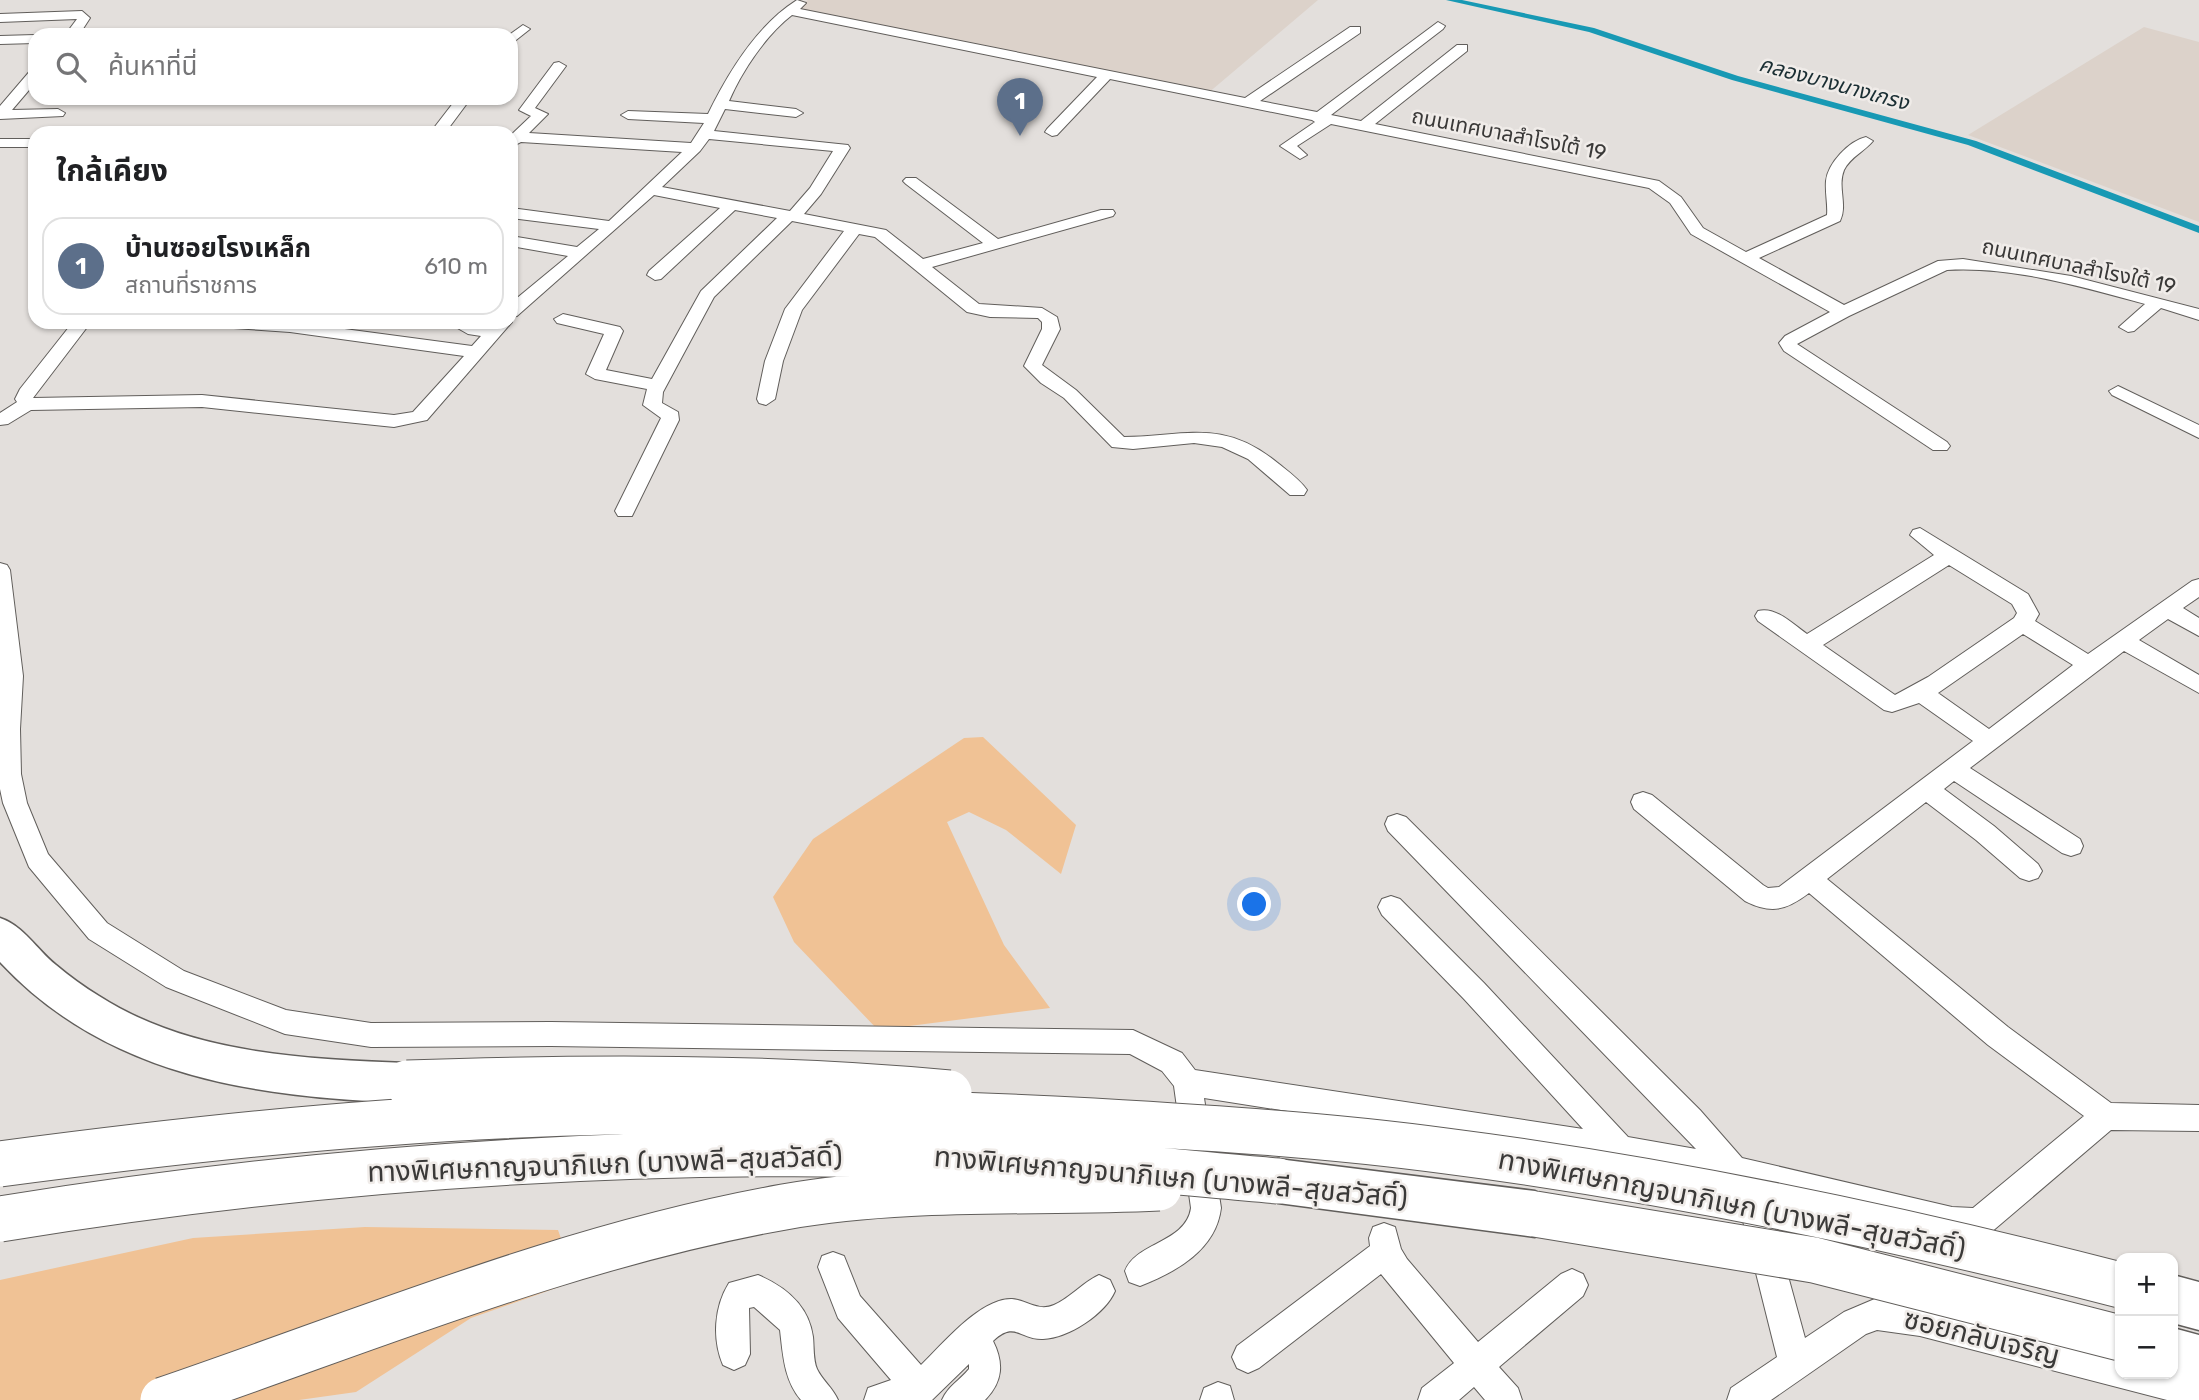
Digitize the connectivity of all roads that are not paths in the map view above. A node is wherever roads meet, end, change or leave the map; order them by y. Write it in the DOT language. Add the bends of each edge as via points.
graph roads {
  1 [pos="805,0"];
  2 [pos="784,15"];
  3 [pos="0,18"];
  4 [pos="1438,26"];
  5 [pos="77,28"];
  6 [pos="523,29"];
  7 [pos="1354,30"];
  8 [pos="518,34"];
  9 [pos="28,39"];
  10 [pos="0,40"];
  11 [pos="18,43"];
  12 [pos="1462,48"];
  13 [pos="4,56"];
  14 [pos="559,66"];
  15 [pos="1106,75"];
  16 [pos="28,82"];
  17 [pos="1249,84"];
  18 [pos="1227,100"];
  19 [pos="720,104"];
  20 [pos="1246,104"];
  21 [pos="459,105"];
  22 [pos="58,113"];
  23 [pos="796,113"];
  24 [pos="628,114"];
  25 [pos="713,119"];
  26 [pos="1323,119"];
  27 [pos="443,126"];
  28 [pos="1362,127"];
  29 [pos="1052,132"];
  30 [pos="705,134"];
  31 [pos="518,136"];
  32 [pos="518,140"];
  33 [pos="1866,141"];
  34 [pos="0,143"];
  35 [pos="28,143"];
  36 [pos="695,148"];
  37 [pos="1300,155"];
  38 [pos="911,181"];
  39 [pos="652,190"];
  40 [pos="731,206"];
  41 [pos="1107,213"];
  42 [pos="518,214"];
  43 [pos="790,216"];
  44 [pos="611,226"];
  45 [pos="855,228"];
  46 [pos="518,242"];
  47 [pos="996,245"];
  48 [pos="581,253"];
  49 [pos="1746,258"];
  50 [pos="918,266"];
  51 [pos="655,275"];
  52 [pos="2158,302"];
  53 [pos="518,306"];
  54 [pos="1843,312"];
  55 [pos="2195,314"];
  56 [pos="563,319"];
  57 [pos="2128,327"];
  58 [pos="76,329"];
  59 [pos="305,329"];
  60 [pos="497,329"];
  61 [pos="476,352"];
  62 [pos="657,385"];
  63 [pos="2118,391"];
  64 [pos="766,399"];
  65 [pos="27,404"];
  66 [pos="1,420"];
  67 [pos="2199,432"];
  68 [pos="1940,446"];
  69 [pos="1297,490"];
  70 [pos="625,511"];
  71 [pos="1920,536"];
  72 [pos="1949,555"];
  73 [pos="0,570"];
  74 [pos="2199,586"];
  75 [pos="2166,609"];
  76 [pos="1766,616"];
  77 [pos="2022,623"];
  78 [pos="2199,628"];
  79 [pos="2122,640"];
  80 [pos="1807,645"];
  81 [pos="2089,664"];
  82 [pos="2196,678"];
  83 [pos="1921,693"];
  84 [pos="1990,741"];
  85 [pos="1954,769"];
  86 [pos="1926,789"];
  87 [pos="1643,802"];
  88 [pos="1397,824"];
  89 [pos="2071,846"];
  90 [pos="2029,871"];
  91 [pos="1808,878"];
  92 [pos="1391,907"];
  93 [pos="0,935"];
  94 [pos="1187,1082"];
  95 [pos="2106,1116"];
  96 [pos="2199,1118"];
  97 [pos="1219,1128"];
  98 [pos="1620,1149"];
  99 [pos="0,1164"];
  100 [pos="1738,1171"];
  101 [pos="1278,1181"];
  102 [pos="0,1219"];
  103 [pos="1385,1246"];
  104 [pos="833,1267"];
  105 [pos="1140,1271"];
  106 [pos="2115,1284"];
  107 [pos="1572,1285"];
  108 [pos="1099,1291"];
  109 [pos="2178,1300"];
  110 [pos="2199,1306"];
  111 [pos="2115,1337"];
  112 [pos="972,1339"];
  113 [pos="734,1354"];
  114 [pos="2178,1354"];
  115 [pos="1248,1357"];
  116 [pos="2199,1360"];
  117 [pos="1476,1364"];
  118 [pos="1795,1364"];
  119 [pos="2115,1370"];
  120 [pos="2148,1379"];
  121 [pos="2199,1392"];
  122 [pos="913,1396"];
  123 [pos="163,1400"];
  124 [pos="822,1400"];
  125 [pos="880,1400"];
  126 [pos="958,1400"];
  127 [pos="1434,1400"];
  128 [pos="1506,1400"];
  129 [pos="1742,1400"];
  1 -- 2 [label="street"];
  2 -- 15 [label="street, ถนนเทศบาลสำโรงใต้ 19"];
  2 -- 19 [label="street" via="744,63"];
  3 -- 5 [label="street" via="82,15 85,18"];
  4 -- 26 [label="street"];
  6 -- 8 [label="street"];
  7 -- 20 [label="street"];
  9 -- 10 [label="street"];
  11 -- 13 [label="street"];
  12 -- 28 [label="street"];
  14 -- 31 [label="street" via="526,110 541,114"];
  15 -- 18 [label="street, ถนนเทศบาลสำโรงใต้ 19"];
  15 -- 29 [label="street"];
  16 -- 22 [label="street" via="0,115"];
  17 -- 18 [label="street"];
  18 -- 20 [label="street, ถนนเทศบาลสำโรงใต้ 19"];
  19 -- 23 [label="street"];
  19 -- 25 [label="street"];
  20 -- 26 [label="street, ถนนเทศบาลสำโรงใต้ 19"];
  21 -- 27 [label="street"];
  24 -- 25 [label="street"];
  25 -- 30 [label="street"];
  26 -- 28 [label="street, ถนนเทศบาลสำโรงใต้ 19"];
  26 -- 37 [label="street" via="1287,146"];
  28 -- 49 [label="street, ถนนเทศบาลสำโรงใต้ 19" via="1654,184 1676,198 1697,231"];
  30 -- 36 [label="street"];
  30 -- 43 [label="street" via="843,148 816,191"];
  32 -- 36 [label="street"];
  33 -- 49 [label="street" via="1837,165 1834,218"];
  34 -- 35 [label="street"];
  36 -- 39 [label="street"];
  38 -- 47 [label="street"];
  39 -- 40 [label="street"];
  39 -- 44 [label="street"];
  40 -- 43 [label="street"];
  40 -- 51 [label="street"];
  41 -- 47 [label="street"];
  42 -- 44 [label="street"];
  43 -- 45 [label="street"];
  43 -- 62 [label="street" via="707,295"];
  44 -- 48 [label="street"];
  45 -- 50 [label="street" via="880,233"];
  45 -- 64 [label="street" via="794,309 774,361"];
  46 -- 48 [label="street"];
  47 -- 50 [label="street"];
  48 -- 53 [label="street"];
  49 -- 54 [label="street, ถนนเทศบาลสำโรงใต้ 19"];
  50 -- 69 [label="street" via="973,308 1048,317 1051,329 1033,366 1070,394 1119,443 1226,440 1252,452"];
  52 -- 54 [label="street, ถนนเทศบาลสำโรงใต้ 19" via="1952,263"];
  52 -- 55 [label="street, ถนนเทศบาลสำโรงใต้ 19"];
  52 -- 57 [label="street"];
  54 -- 68 [label="street" via="1791,340 1790,346"];
  56 -- 62 [label="street" via="614,331 596,374"];
  58 -- 65 [label="street" via="26,393"];
  59 -- 61 [label="street"];
  60 -- 61 [label="street"];
  61 -- 65 [label="street" via="420,416 405,420 202,401"];
  62 -- 70 [label="street" via="652,405 671,416 670,420"];
  63 -- 67 [label="street"];
  65 -- 66 [label="street"];
  71 -- 72 [label="street"];
  72 -- 77 [label="street" via="2020,599 2028,614"];
  72 -- 80 [label="street"];
  73 -- 94 [label="street" via="12,676 9,774 15,803 38,860 98,931 175,979 285,1022 371,1035 1133,1042 1172,1062"];
  74 -- 75 [label="street"];
  75 -- 78 [label="street"];
  75 -- 79 [label="street"];
  76 -- 80 [label="street"];
  77 -- 81 [label="street"];
  77 -- 83 [label="street"];
  79 -- 81 [label="street"];
  79 -- 82 [label="street"];
  80 -- 83 [label="street" via="1892,704"];
  81 -- 84 [label="street"];
  83 -- 84 [label="street"];
  84 -- 85 [label="street"];
  85 -- 86 [label="street"];
  85 -- 89 [label="street"];
  86 -- 90 [label="street"];
  86 -- 91 [label="street"];
  87 -- 91 [label="street" via="1734,879 1766,899 1785,897"];
  88 -- 100 [label="street"];
  91 -- 95 [label="street" via="2009,1044"];
  92 -- 98 [label="street"];
  93 -- 97 [label="highway, bridge" via="44,981 113,1027 196,1059 250,1071 307,1079 407,1083 654,1077 792,1080 934,1091"];
  94 -- 98 [label="street"];
  94 -- 105 [label="street" via="1206,1221 1199,1233"];
  95 -- 96 [label="street"];
  95 -- 100 [label="street" via="1978,1223 1952,1222"];
  97 -- 99 [label="highway, ทางพิเศษกาญจนาภิเษก (บางพลี-สุขสวัสดิ์), bridge" via="775,1109 501,1115 320,1126"];
  97 -- 106 [label="highway, ทางพิเศษกาญจนาภิเษก (บางพลี-สุขสวัสดิ์), bridge" via="1385,1144 1604,1174 1818,1216"];
  98 -- 100 [label="street"];
  100 -- 118 [label="street" via="1772,1268"];
  101 -- 102 [label="highway, ทางพิเศษกาญจนาภิเษก (บางพลี-สุขสวัสดิ์), bridge" via="970,1157 629,1158 279,1179"];
  101 -- 111 [label="highway, ทางพิเศษกาญจนาภิเษก (บางพลี-สุขสวัสดิ์), bridge" via="1458,1202 1814,1260"];
  101 -- 123 [label="highway, bridge" via="1098,1192 966,1190 871,1196 711,1220 512,1276"];
  103 -- 115 [label="street" via="1373,1261"];
  103 -- 117 [label="street" via="1396,1270"];
  104 -- 122 [label="street" via="849,1307"];
  107 -- 117 [label="street"];
  108 -- 112 [label="street" via="1049,1323 1004,1313"];
  109 -- 110 [label="highway"];
  112 -- 122 [label="street"];
  112 -- 126 [label="street" via="987,1365 977,1387"];
  113 -- 124 [label="street" via="734,1304 740,1294 758,1291 795,1323 801,1369"];
  114 -- 116 [label="highway"];
  117 -- 127 [label="street"];
  117 -- 128 [label="street"];
  118 -- 119 [label="street, ซอยกลับเจริญ" via="1855,1323 1877,1314 1893,1314"];
  118 -- 129 [label="street, ซอยกลับเจริญ"];
  120 -- 121 [label="street"];
  122 -- 125 [label="street"];
}
